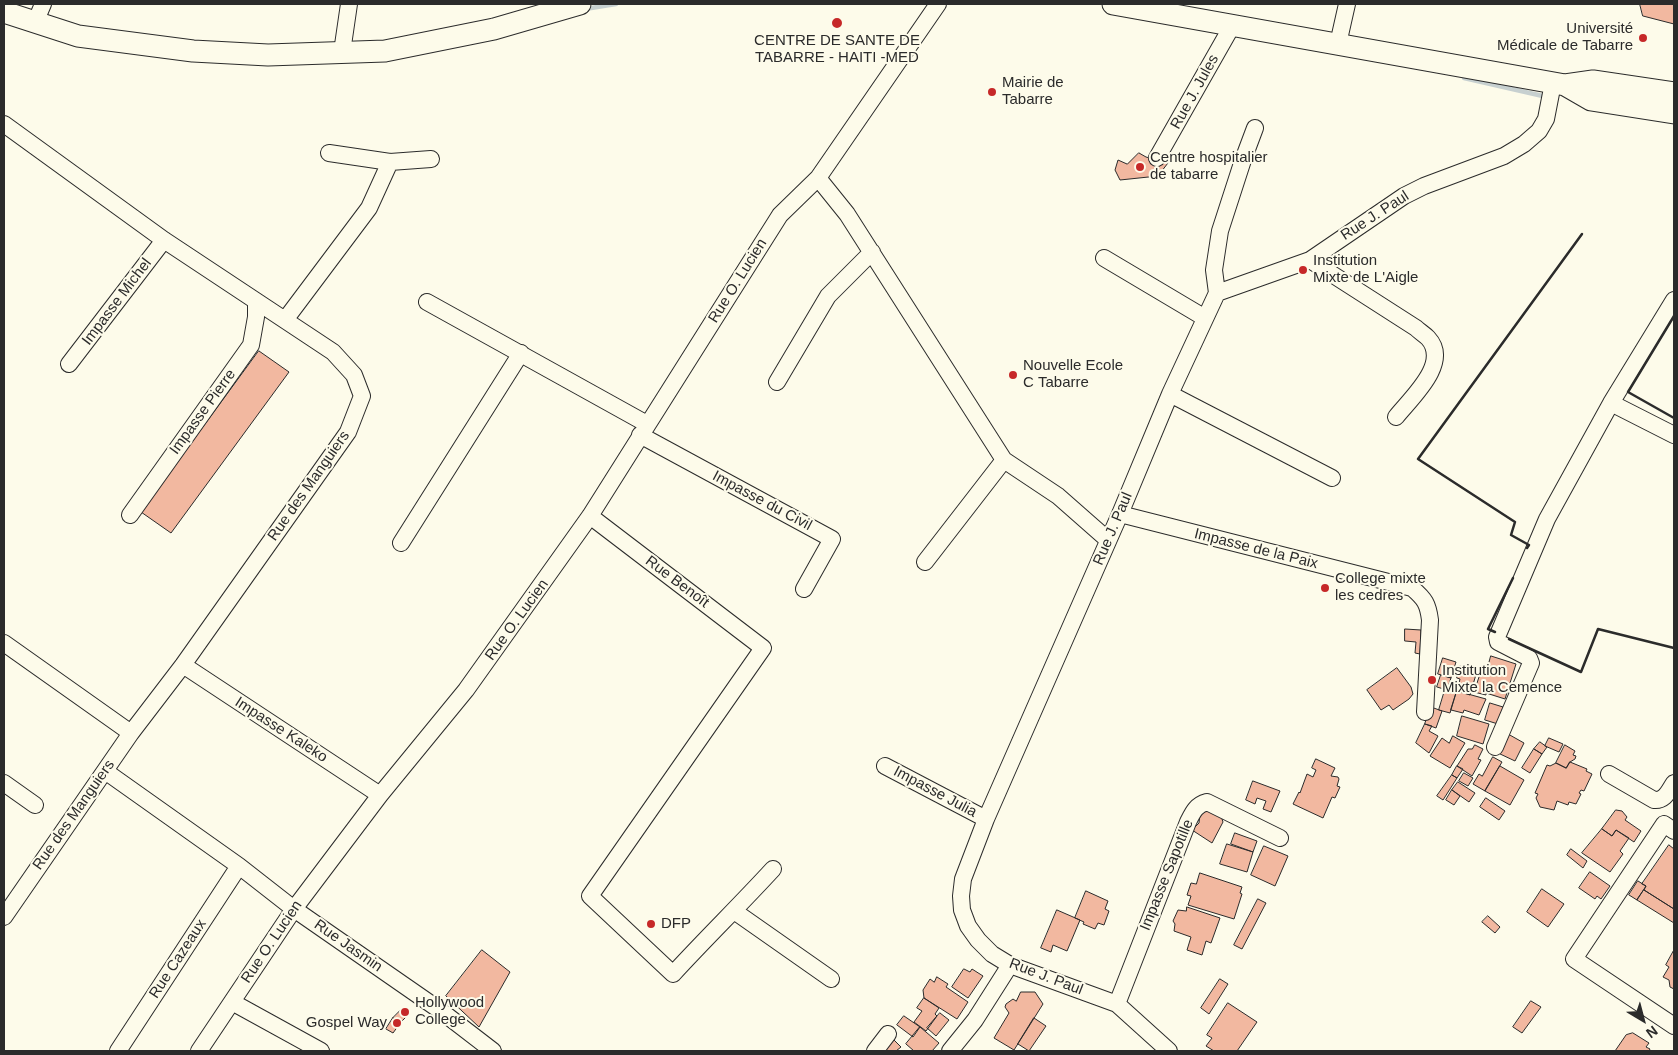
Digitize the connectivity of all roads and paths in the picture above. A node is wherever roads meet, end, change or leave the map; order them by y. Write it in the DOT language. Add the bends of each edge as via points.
graph roads {
  1 [pos="6,4"];
  2 [pos="349,4"];
  3 [pos="938,4"];
  4 [pos="1113,4"];
  5 [pos="1347,4"];
  6 [pos="570,5"];
  7 [pos="4,10"];
  8 [pos="39,13"];
  9 [pos="1232,26"];
  10 [pos="1338,44"];
  11 [pos="342,52"];
  12 [pos="1559,84"];
  13 [pos="1674,93"];
  14 [pos="1674,113"];
  15 [pos="4,124"];
  16 [pos="1255,128"];
  17 [pos="329,153"];
  18 [pos="1157,158"];
  19 [pos="431,159"];
  20 [pos="390,162"];
  21 [pos="818,178"];
  22 [pos="164,240"];
  23 [pos="872,252"];
  24 [pos="1104,258"];
  25 [pos="1310,260"];
  26 [pos="1217,294"];
  27 [pos="1674,300"];
  28 [pos="256,301"];
  29 [pos="427,302"];
  30 [pos="1205,318"];
  31 [pos="285,320"];
  32 [pos="520,353"];
  33 [pos="70,364"];
  34 [pos="777,382"];
  35 [pos="1170,394"];
  36 [pos="1612,403"];
  37 [pos="1396,417"];
  38 [pos="644,430"];
  39 [pos="1674,435"];
  40 [pos="1004,460"];
  41 [pos="1332,478"];
  42 [pos="1120,514"];
  43 [pos="130,515"];
  44 [pos="590,516"];
  45 [pos="1108,540"];
  46 [pos="401,543"];
  47 [pos="925,562"];
  48 [pos="804,589"];
  49 [pos="4,643"];
  50 [pos="183,665"];
  51 [pos="1425,712"];
  52 [pos="131,733"];
  53 [pos="1495,747"];
  54 [pos="885,766"];
  55 [pos="104,771"];
  56 [pos="1609,774"];
  57 [pos="4,783"];
  58 [pos="1674,783"];
  59 [pos="380,795"];
  60 [pos="35,806"];
  61 [pos="986,819"];
  62 [pos="1674,831"];
  63 [pos="1280,838"];
  64 [pos="239,866"];
  65 [pos="773,869"];
  66 [pos="294,909"];
  67 [pos="734,912"];
  68 [pos="4,917"];
  69 [pos="1010,965"];
  70 [pos="831,979"];
  71 [pos="232,1002"];
  72 [pos="1116,1004"];
  73 [pos="1674,1026"];
  74 [pos="888,1034"];
  75 [pos="118,1051"];
  76 [pos="199,1051"];
  77 [pos="321,1051"];
  78 [pos="494,1051"];
  79 [pos="875,1051"];
  80 [pos="950,1051"];
  81 [pos="1169,1051"];
  1 -- 7 [label="street"];
  2 -- 11 [label="street"];
  3 -- 21 [label="street, Rue O. Lucien"];
  4 -- 9 [label="main road"];
  5 -- 10 [label="street"];
  6 -- 11 [label="main road" via="494,29 439,41 386,51"];
  7 -- 8 [label="main road"];
  8 -- 11 [label="main road" via="78,36 193,51 268,55"];
  9 -- 10 [label="main road"];
  9 -- 18 [label="street, Rue J. Jules"];
  10 -- 12 [label="main road"];
  12 -- 13 [label="main road" via="1593,81"];
  12 -- 14 [label="main road" via="1591,100"];
  12 -- 25 [label="street, Rue J. Paul" via="1539,131 1524,144 1504,156 1404,196"];
  15 -- 22 [label="street, Rue des Manguiers"];
  16 -- 26 [label="street" via="1220,231 1214,270"];
  17 -- 20 [label="street"];
  19 -- 20 [label="street"];
  20 -- 31 [label="street" via="368,208"];
  21 -- 23 [label="street" via="848,214"];
  21 -- 38 [label="street, Rue O. Lucien" via="780,215"];
  22 -- 28 [label="street, Rue des Manguiers"];
  22 -- 33 [label="street, Impasse Michel"];
  23 -- 34 [label="street" via="828,296"];
  23 -- 40 [label="street"];
  24 -- 30 [label="street"];
  25 -- 26 [label="street, Rue J. Paul"];
  25 -- 37 [label="street" via="1429,339 1435,362 1430,375"];
  26 -- 30 [label="street, Rue J. Paul"];
  27 -- 36 [label="street"];
  28 -- 31 [label="street, Rue des Manguiers"];
  28 -- 43 [label="street, Impasse Pierre" via="251,345"];
  29 -- 32 [label="street"];
  30 -- 35 [label="street, Rue J. Paul"];
  31 -- 50 [label="street, Rue des Manguiers" via="333,352 354,375 362,396 348,432"];
  32 -- 38 [label="street"];
  32 -- 46 [label="street"];
  35 -- 41 [label="street"];
  35 -- 42 [label="street, Rue J. Paul"];
  36 -- 39 [label="street"];
  36 -- 53 [label="street" via="1547,518 1497,637 1498,642 1529,658 1531,663"];
  38 -- 44 [label="street, Rue O. Lucien"];
  38 -- 48 [label="street, Impasse du Civil" via="832,539"];
  40 -- 45 [label="street" via="1058,496"];
  40 -- 47 [label="street"];
  42 -- 45 [label="street, Rue J. Paul"];
  42 -- 51 [label="street, Impasse de la Paix" via="1412,588 1429,607"];
  44 -- 59 [label="street, Rue O. Lucien" via="466,690"];
  44 -- 67 [label="street, Rue Benoît" via="763,648 590,896 673,974"];
  45 -- 61 [label="street, Rue J. Paul"];
  49 -- 52 [label="street"];
  50 -- 52 [label="street, Rue des Manguiers"];
  50 -- 59 [label="street, Impasse Kaleko"];
  52 -- 55 [label="street, Rue des Manguiers"];
  54 -- 61 [label="street, Impasse Julia"];
  55 -- 64 [label="street, Rue Jasmin"];
  55 -- 68 [label="street, Rue des Manguiers"];
  56 -- 58 [label="street" via="1654,800 1665,798"];
  57 -- 60 [label="street"];
  59 -- 66 [label="street, Rue O. Lucien"];
  61 -- 69 [label="street, Rue J. Paul" via="963,879 962,910 978,940"];
  62 -- 73 [label="street" via="1664,824 1574,959"];
  63 -- 72 [label="street, Impasse Sapotille" via="1207,802 1194,810"];
  64 -- 66 [label="street, Rue Jasmin"];
  64 -- 75 [label="street, Rue Cazeaux"];
  65 -- 67 [label="street"];
  66 -- 71 [label="street, Rue O. Lucien"];
  66 -- 78 [label="street, Rue Jasmin"];
  67 -- 70 [label="street"];
  69 -- 72 [label="street, Rue J. Paul"];
  69 -- 80 [label="street" via="975,1020"];
  71 -- 76 [label="street, Rue O. Lucien"];
  71 -- 77 [label="street"];
  72 -- 81 [label="street, Rue J. Paul"];
  74 -- 79 [label="street"];
}
